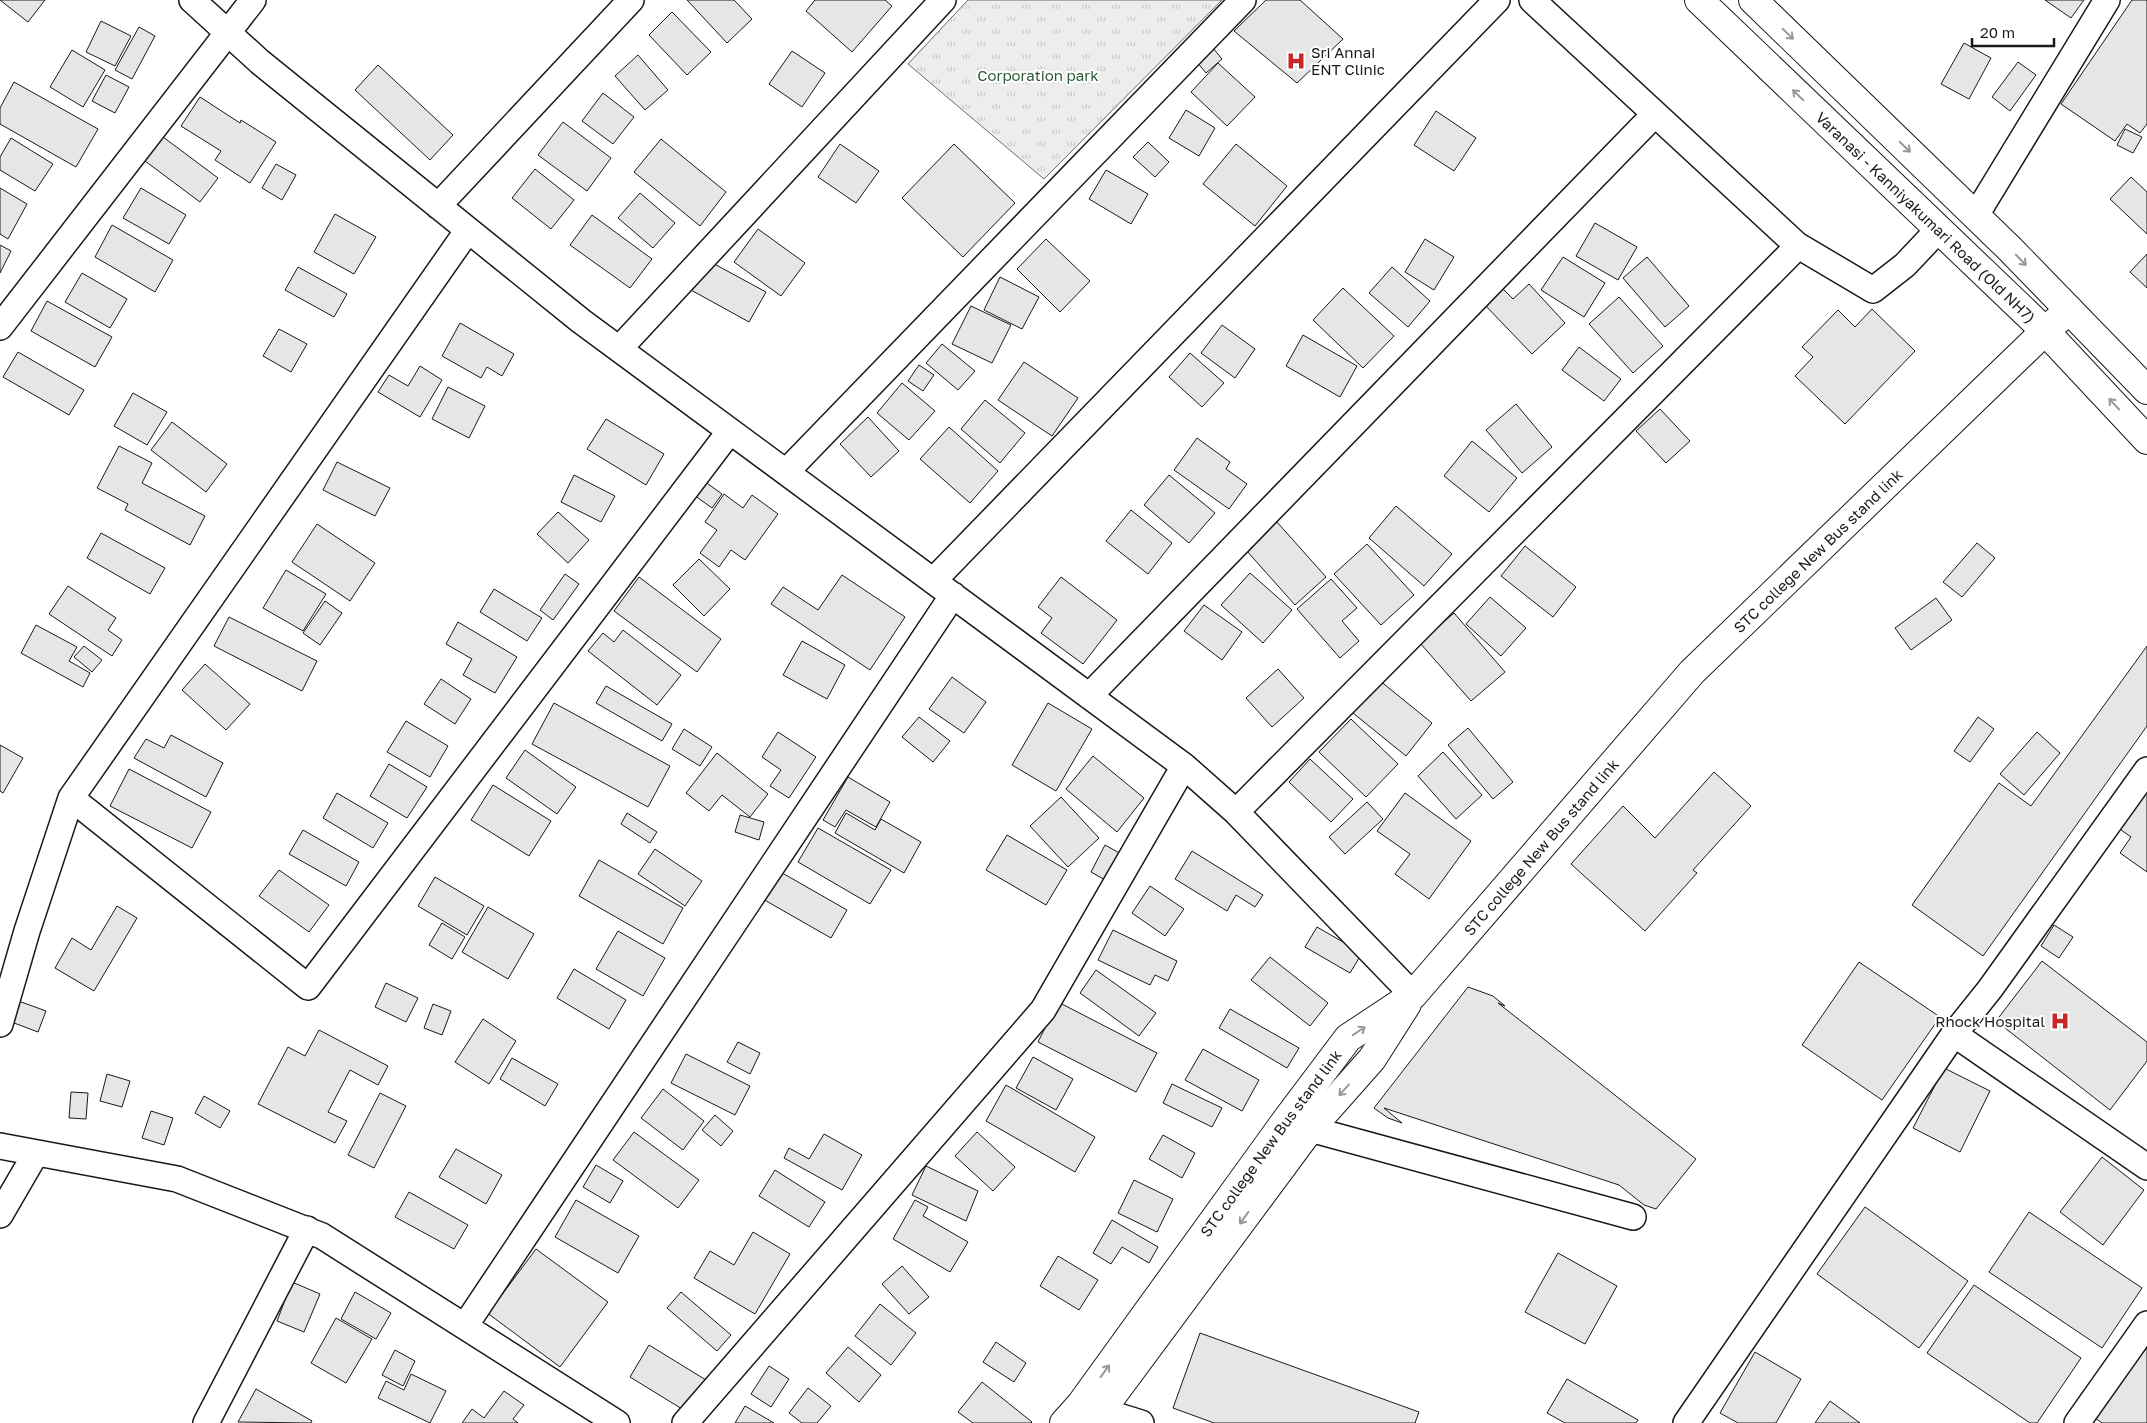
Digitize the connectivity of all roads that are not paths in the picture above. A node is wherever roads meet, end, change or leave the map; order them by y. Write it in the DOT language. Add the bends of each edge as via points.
graph roads {
  1 [pos="192,0"];
  2 [pos="253,0"];
  3 [pos="631,0"];
  4 [pos="943,0"];
  5 [pos="1243,0"];
  6 [pos="1496,0"];
  7 [pos="1532,0"];
  8 [pos="1699,0"];
  9 [pos="1753,0"];
  10 [pos="2107,0"];
  11 [pos="227,32"];
  12 [pos="1655,114"];
  13 [pos="438,206"];
  14 [pos="1976,215"];
  15 [pos="468,230"];
  16 [pos="1938,230"];
  17 [pos="1797,245"];
  18 [pos="2069,310"];
  19 [pos="0,326"];
  20 [pos="2045,331"];
  21 [pos="619,349"];
  22 [pos="2147,390"];
  23 [pos="730,431"];
  24 [pos="2147,440"];
  25 [pos="786,472"];
  26 [pos="933,581"];
  27 [pos="953,596"];
  28 [pos="1089,696"];
  29 [pos="1184,766"];
  30 [pos="2147,770"];
  31 [pos="71,798"];
  32 [pos="1236,812"];
  33 [pos="1414,995"];
  34 [pos="0,1024"];
  35 [pos="1954,1034"];
  36 [pos="1310,1129"];
  37 [pos="0,1146"];
  38 [pos="36,1153"];
  39 [pos="2147,1167"];
  40 [pos="0,1215"];
  41 [pos="1633,1217"];
  42 [pos="307,1229"];
  43 [pos="2147,1324"];
  44 [pos="465,1326"];
  45 [pos="1085,1415"];
  46 [pos="1692,1421"];
  47 [pos="206,1423"];
  48 [pos="617,1423"];
  49 [pos="685,1423"];
  50 [pos="1141,1423"];
  51 [pos="2077,1423"];
  1 -- 11 [label="street"];
  2 -- 11 [label="street"];
  3 -- 13 [label="street"];
  4 -- 21 [label="street"];
  5 -- 25 [label="street"];
  6 -- 26 [label="street"];
  7 -- 12 [label="street"];
  16 -- 8 [label="street, Varanasi - Kanniyakumari Road (Old NH7), one-way"];
  9 -- 14 [label="street, one-way"];
  10 -- 14 [label="street"];
  11 -- 13 [label="street"];
  11 -- 19 [label="street"];
  12 -- 17 [label="street"];
  12 -- 28 [label="street"];
  13 -- 15 [label="street"];
  14 -- 18 [label="street, one-way"];
  15 -- 21 [label="street"];
  15 -- 31 [label="street"];
  16 -- 17 [label="street" via="1906,265 1874,290"];
  16 -- 20 [label="street, Varanasi - Kanniyakumari Road (Old NH7)"];
  17 -- 32 [label="street"];
  18 -- 20 [label="street, STC college New Bus stand link"];
  18 -- 22 [label="street"];
  24 -- 20 [label="street, Varanasi - Kanniyakumari Road (Old NH7), one-way"];
  20 -- 33 [label="street, STC college New Bus stand link" via="1692,672"];
  21 -- 23 [label="street"];
  23 -- 25 [label="street"];
  23 -- 31 [label="street" via="308,987"];
  25 -- 26 [label="street"];
  26 -- 27 [label="street"];
  27 -- 28 [label="street"];
  27 -- 44 [label="street"];
  28 -- 29 [label="street"];
  29 -- 32 [label="street"];
  29 -- 49 [label="street" via="1043,1010"];
  30 -- 35 [label="street" via="1990,989"];
  31 -- 34 [label="street"];
  32 -- 33 [label="street"];
  33 -- 36 [label="street, one-way" via="1372,1059"];
  45 -- 33 [label="street, STC college New Bus stand link, one-way" via="1287,1120 1348,1038"];
  35 -- 39 [label="street"];
  35 -- 46 [label="street"];
  36 -- 41 [label="street"];
  36 -- 45 [label="street, one-way"];
  37 -- 38 [label="street"];
  38 -- 40 [label="street"];
  38 -- 42 [label="street" via="177,1179"];
  42 -- 44 [label="street"];
  42 -- 47 [label="street"];
  43 -- 51 [label="street"];
  44 -- 48 [label="street"];
  45 -- 50 [label="street"];
}
